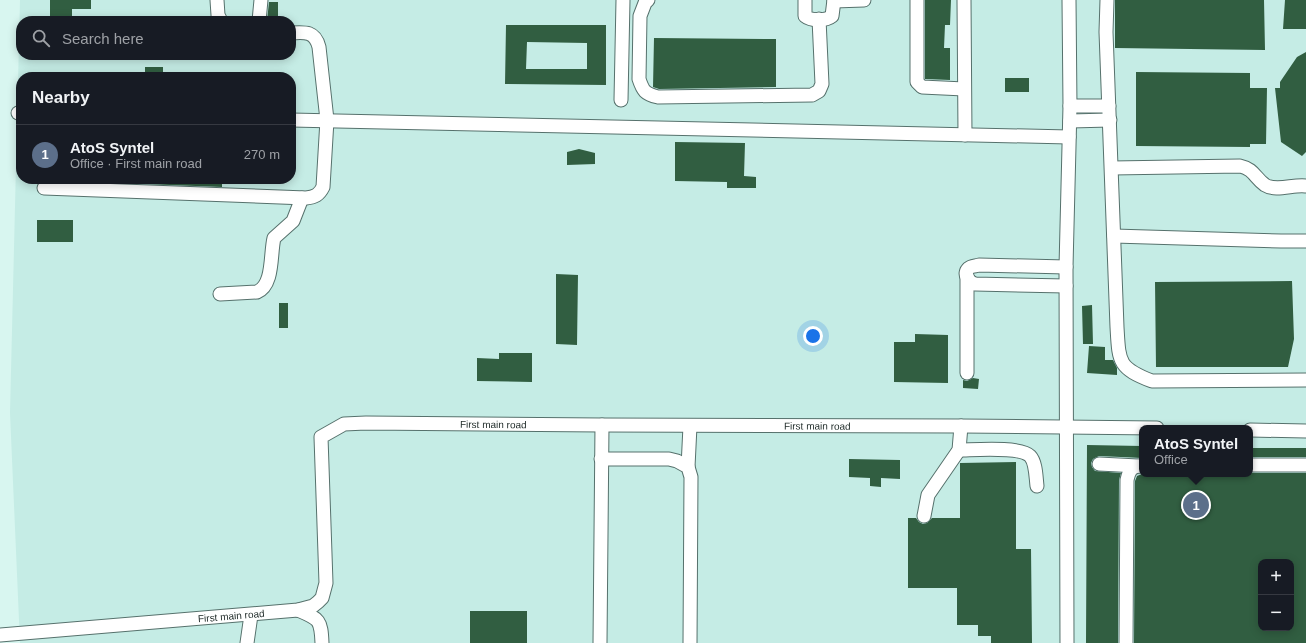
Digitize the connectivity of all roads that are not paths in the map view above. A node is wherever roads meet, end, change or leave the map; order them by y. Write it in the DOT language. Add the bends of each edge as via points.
graph roads {
  1 [pos="217,0"];
  2 [pos="261,0"];
  3 [pos="623,0"];
  4 [pos="648,0"];
  5 [pos="805,0"];
  6 [pos="864,0"];
  7 [pos="917,0"];
  8 [pos="964,0"];
  9 [pos="1069,0"];
  10 [pos="1107,0"];
  11 [pos="834,1"];
  12 [pos="218,16"];
  13 [pos="259,16"];
  14 [pos="819,19"];
  15 [pos="296,33"];
  16 [pos="964,89"];
  17 [pos="620,100"];
  18 [pos="1070,106"];
  19 [pos="1109,106"];
  20 [pos="296,120"];
  21 [pos="327,120"];
  22 [pos="1110,120"];
  23 [pos="1070,121"];
  24 [pos="965,135"];
  25 [pos="1069,137"];
  26 [pos="1112,168"];
  27 [pos="1306,186"];
  28 [pos="44,188"];
  29 [pos="302,198"];
  30 [pos="1114,236"];
  31 [pos="1306,241"];
  32 [pos="1066,267"];
  33 [pos="966,276"];
  34 [pos="1066,286"];
  35 [pos="220,294"];
  36 [pos="967,373"];
  37 [pos="1306,380"];
  38 [pos="1067,416"];
  39 [pos="602,425"];
  40 [pos="690,426"];
  41 [pos="961,426"];
  42 [pos="1139,426"];
  43 [pos="1253,430"];
  44 [pos="1306,431"];
  45 [pos="959,450"];
  46 [pos="601,459"];
  47 [pos="1099,464"];
  48 [pos="1253,465"];
  49 [pos="1306,465"];
  50 [pos="1139,466"];
  51 [pos="1139,466"];
  52 [pos="688,467"];
  53 [pos="1037,486"];
  54 [pos="924,516"];
  55 [pos="298,610"];
  56 [pos="251,615"];
  57 [pos="0,635"];
  58 [pos="56,637"];
  59 [pos="247,643"];
  60 [pos="322,643"];
  61 [pos="600,643"];
  62 [pos="690,643"];
  63 [pos="1067,643"];
  64 [pos="1126,643"];
  1 -- 12 [label="street"];
  2 -- 13 [label="street"];
  3 -- 17 [label="street"];
  4 -- 14 [label="street" via="640,16 640,79 642,88 648,95 658,97 812,95 819,91 822,84"];
  5 -- 14 [label="street" via="805,16 809,19"];
  6 -- 11 [label="street"];
  7 -- 16 [label="street" via="917,82 922,86"];
  8 -- 16 [label="street"];
  9 -- 18 [label="street"];
  10 -- 19 [label="street"];
  11 -- 14 [label="street" via="832,16 828,19"];
  15 -- 21 [label="street" via="310,34 317,39"];
  16 -- 24 [label="street"];
  18 -- 19 [label="street"];
  18 -- 23 [label="street"];
  19 -- 22 [label="street"];
  20 -- 21 [label="street"];
  21 -- 24 [label="street"];
  21 -- 29 [label="street" via="323,187 315,197"];
  22 -- 23 [label="street"];
  22 -- 26 [label="street"];
  23 -- 25 [label="street"];
  24 -- 25 [label="street"];
  25 -- 32 [label="street"];
  26 -- 27 [label="street" via="1240,166 1248,168 1265,185 1274,188"];
  26 -- 30 [label="street"];
  28 -- 29 [label="street"];
  29 -- 35 [label="street" via="293,221 274,238 265,286 257,292"];
  30 -- 31 [label="street"];
  30 -- 37 [label="street" via="1118,352 1124,366 1134,374 1152,381"];
  32 -- 33 [label="street" via="979,265 969,268"];
  32 -- 34 [label="street"];
  33 -- 34 [label="street" via="975,284"];
  33 -- 36 [label="street"];
  34 -- 38 [label="street"];
  38 -- 41 [label="street, First main road"];
  38 -- 42 [label="street, First main road"];
  38 -- 63 [label="street"];
  39 -- 40 [label="street, First main road"];
  39 -- 46 [label="street"];
  39 -- 55 [label="street, First main road" via="344,424 321,437 326,583 322,598 318,602"];
  40 -- 41 [label="street, First main road"];
  40 -- 52 [label="street"];
  41 -- 45 [label="street"];
  43 -- 44 [label="street"];
  45 -- 53 [label="street" via="1023,452 1030,457"];
  45 -- 54 [label="street" via="928,495"];
  46 -- 52 [label="street" via="669,459"];
  46 -- 61 [label="street"];
  47 -- 50 [label="street"];
  48 -- 49 [label="street"];
  51 -- 64 [label="street" via="1132,468 1127,480"];
  52 -- 62 [label="street" via="692,477"];
  55 -- 56 [label="street, First main road"];
  55 -- 60 [label="street" via="313,616 320,623"];
  56 -- 58 [label="street, First main road"];
  56 -- 59 [label="street"];
  57 -- 58 [label="street, First main road"];
}
